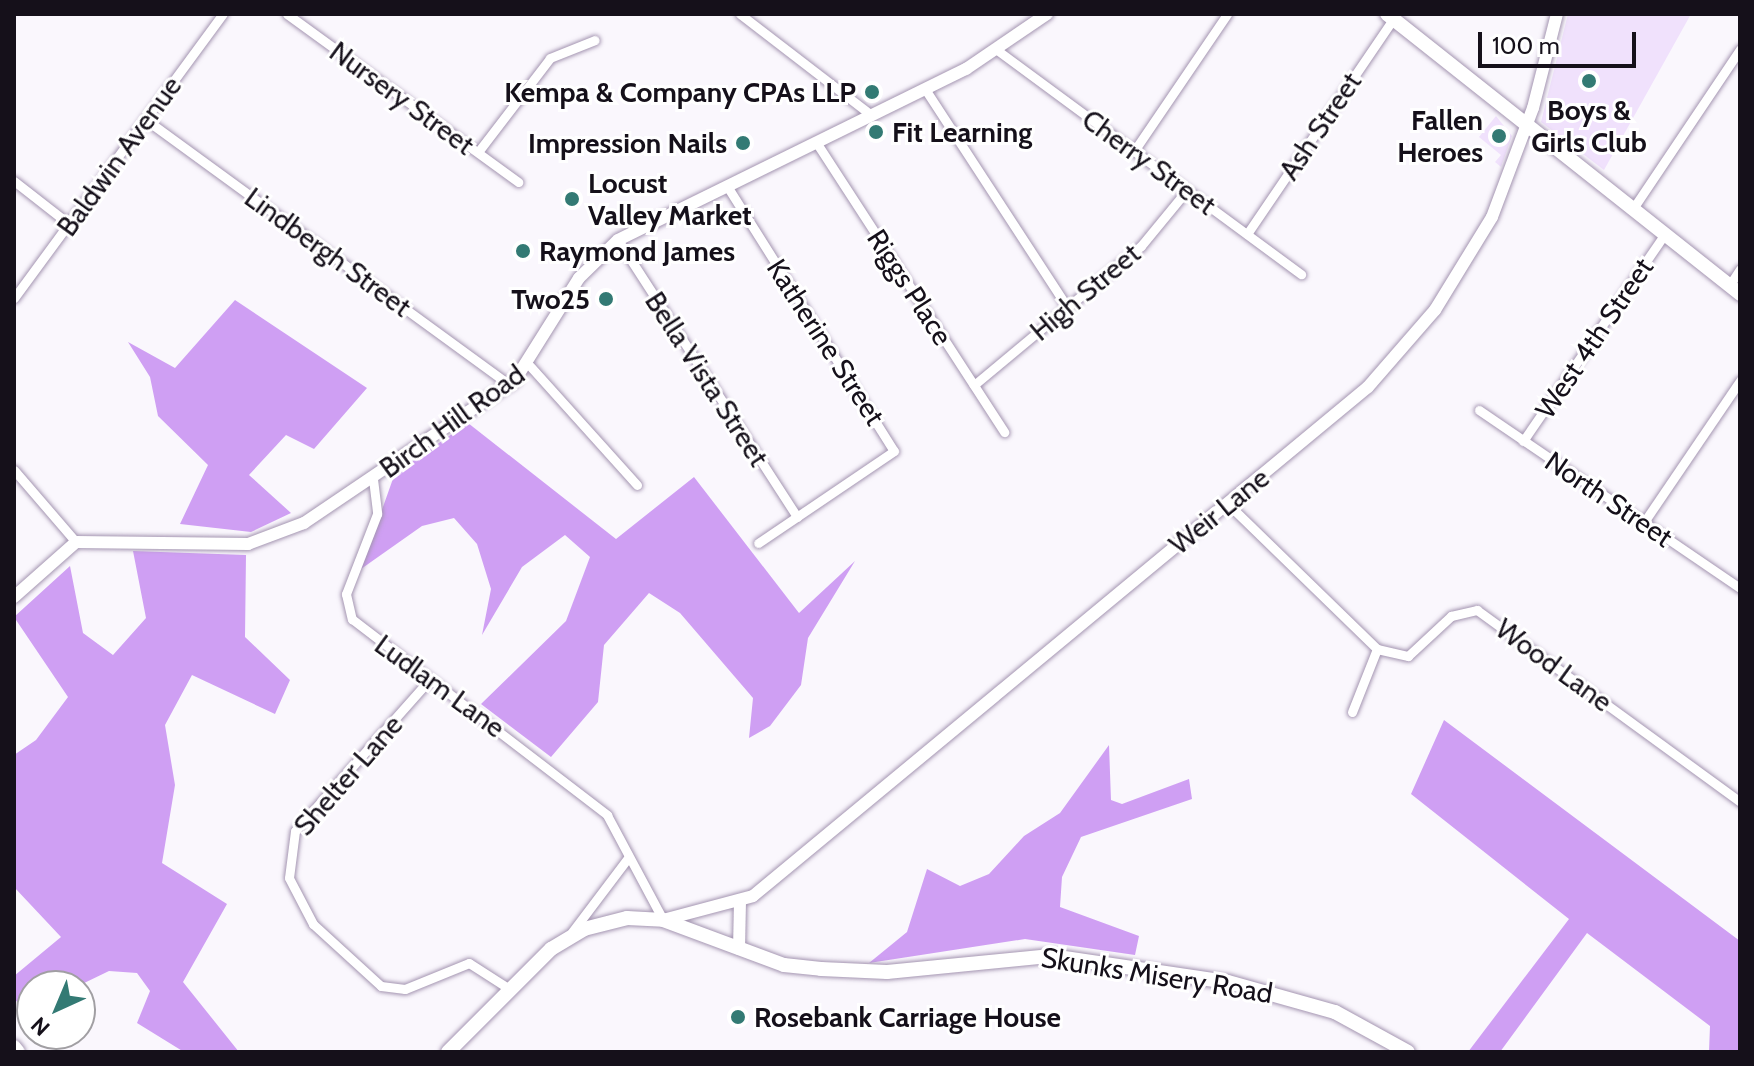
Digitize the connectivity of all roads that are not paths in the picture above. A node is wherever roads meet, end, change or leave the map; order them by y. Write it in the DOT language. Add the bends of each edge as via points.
graph roads {
  1 [pos="223,14"];
  2 [pos="287,14"];
  3 [pos="740,14"];
  4 [pos="1047,14"];
  5 [pos="1227,14"];
  6 [pos="1557,14"];
  7 [pos="1390,16"];
  8 [pos="595,40"];
  9 [pos="1740,49"];
  10 [pos="997,50"];
  11 [pos="925,89"];
  12 [pos="871,115"];
  13 [pos="145,119"];
  14 [pos="1527,126"];
  15 [pos="816,142"];
  16 [pos="1134,151"];
  17 [pos="478,152"];
  18 [pos="14,181"];
  19 [pos="518,182"];
  20 [pos="727,186"];
  21 [pos="1187,190"];
  22 [pos="1632,210"];
  23 [pos="69,224"];
  24 [pos="1247,234"];
  25 [pos="1664,235"];
  26 [pos="618,240"];
  27 [pos="1740,269"];
  28 [pos="1301,274"];
  29 [pos="1734,290"];
  30 [pos="14,298"];
  31 [pos="1067,307"];
  32 [pos="530,366"];
  33 [pos="1740,381"];
  34 [pos="510,385"];
  35 [pos="974,385"];
  36 [pos="1479,410"];
  37 [pos="1004,432"];
  38 [pos="1523,441"];
  39 [pos="14,470"];
  40 [pos="373,479"];
  41 [pos="637,485"];
  42 [pos="1228,504"];
  43 [pos="797,517"];
  44 [pos="1644,522"];
  45 [pos="76,542"];
  46 [pos="758,543"];
  47 [pos="1740,588"];
  48 [pos="14,597"];
  49 [pos="1377,649"];
  50 [pos="430,679"];
  51 [pos="1352,712"];
  52 [pos="1740,802"];
  53 [pos="628,858"];
  54 [pos="740,902"];
  55 [pos="663,920"];
  56 [pos="569,937"];
  57 [pos="739,949"];
  58 [pos="511,990"];
  59 [pos="448,1052"];
  60 [pos="1408,1052"];
  1 -- 13 [label="street, Baldwin Avenue"];
  2 -- 17 [label="street, Nursery Street"];
  3 -- 12 [label="street"];
  4 -- 10 [label="street, Birch Hill Road"];
  5 -- 16 [label="street"];
  6 -- 14 [label="street, Weir Lane"];
  7 -- 14 [label="main road"];
  7 -- 24 [label="street, Ash Street"];
  8 -- 17 [label="street" via="550,58"];
  9 -- 22 [label="street"];
  10 -- 11 [label="street, Birch Hill Road"];
  10 -- 16 [label="street, Cherry Street"];
  11 -- 12 [label="street, Birch Hill Road"];
  11 -- 31 [label="street"];
  12 -- 15 [label="street, Birch Hill Road"];
  13 -- 23 [label="street, Baldwin Avenue"];
  13 -- 34 [label="street, Lindbergh Street"];
  14 -- 22 [label="main road"];
  14 -- 42 [label="street, Weir Lane" via="1492,217 1428,320 1368,387"];
  15 -- 20 [label="street, Birch Hill Road"];
  15 -- 35 [label="street, Riggs Place"];
  16 -- 21 [label="street, Cherry Street"];
  17 -- 19 [label="street, Nursery Street"];
  18 -- 23 [label="street"];
  20 -- 26 [label="street, Birch Hill Road"];
  20 -- 43 [label="street, Katherine Street" via="893,447 888,457"];
  21 -- 24 [label="street, Cherry Street"];
  21 -- 31 [label="street, High Street" via="1141,246"];
  22 -- 25 [label="main road"];
  23 -- 30 [label="street, Baldwin Avenue"];
  24 -- 28 [label="street, Cherry Street"];
  25 -- 29 [label="main road"];
  25 -- 38 [label="street, West 4th Street"];
  26 -- 32 [label="street, Birch Hill Road" via="579,278"];
  26 -- 43 [label="street, Bella Vista Street"];
  27 -- 29 [label="street"];
  31 -- 35 [label="street, High Street"];
  32 -- 34 [label="street, Birch Hill Road"];
  32 -- 41 [label="street"];
  33 -- 44 [label="street"];
  34 -- 40 [label="street, Birch Hill Road"];
  35 -- 37 [label="street, Riggs Place"];
  36 -- 38 [label="street, North Street"];
  38 -- 44 [label="street, North Street"];
  39 -- 45 [label="street"];
  40 -- 45 [label="street, Birch Hill Road" via="259,543"];
  40 -- 50 [label="street, Ludlam Lane" via="377,514 347,608 369,635"];
  42 -- 49 [label="street"];
  42 -- 54 [label="street, Weir Lane"];
  43 -- 46 [label="street"];
  44 -- 47 [label="street, North Street"];
  45 -- 48 [label="street"];
  49 -- 51 [label="street"];
  49 -- 52 [label="street, Wood Lane" via="1408,656 1451,616 1477,610"];
  50 -- 53 [label="street, Ludlam Lane" via="595,803"];
  50 -- 58 [label="street, Shelter Lane" via="295,831 289,878 313,924 381,986 405,989 469,963"];
  53 -- 55 [label="street, Ludlam Lane"];
  53 -- 56 [label="street"];
  54 -- 55 [label="street, Weir Lane"];
  54 -- 57 [label="street"];
  55 -- 56 [label="main road" via="617,920"];
  55 -- 57 [label="main road, Skunks Misery Road"];
  56 -- 58 [label="main road"];
  57 -- 60 [label="main road, Skunks Misery Road" via="784,965 857,973 1024,956 1115,963 1285,994"];
  58 -- 59 [label="main road"];
}
